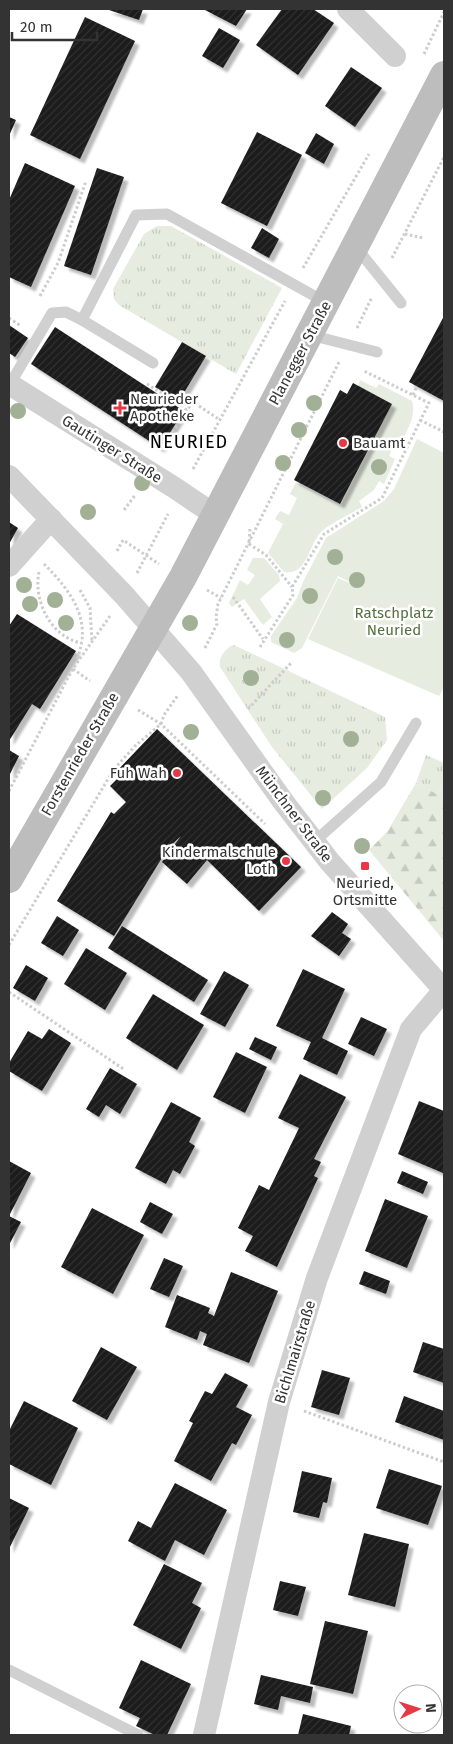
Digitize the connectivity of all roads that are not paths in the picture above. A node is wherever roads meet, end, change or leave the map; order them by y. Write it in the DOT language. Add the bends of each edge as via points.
graph roads {
  1 [pos="348,9"];
  2 [pos="395,56"];
  3 [pos="444,74"];
  4 [pos="355,246"];
  5 [pos="327,303"];
  6 [pos="401,303"];
  7 [pos="82,320"];
  8 [pos="310,335"];
  9 [pos="377,352"];
  10 [pos="153,363"];
  11 [pos="9,384"];
  12 [pos="9,476"];
  13 [pos="215,515"];
  14 [pos="51,519"];
  15 [pos="9,566"];
  16 [pos="154,629"];
  17 [pos="416,724"];
  18 [pos="314,842"];
  19 [pos="9,879"];
  20 [pos="444,990"];
  21 [pos="9,1670"];
  22 [pos="138,1735"];
  23 [pos="204,1735"];
  1 -- 2 [label="street"];
  3 -- 4 [label="main road, Planegger Straße"];
  4 -- 5 [label="main road, Planegger Straße"];
  4 -- 6 [label="lane"];
  5 -- 7 [label="lane" via="167,214 136,215"];
  5 -- 8 [label="main road, Planegger Straße"];
  7 -- 10 [label="lane"];
  7 -- 11 [label="lane" via="66,312 52,313"];
  8 -- 9 [label="lane"];
  8 -- 13 [label="main road, Planegger Straße"];
  11 -- 13 [label="street, Gautinger Straße"];
  12 -- 14 [label="street"];
  13 -- 16 [label="main road, Planegger Straße"];
  14 -- 15 [label="street"];
  14 -- 16 [label="street"];
  16 -- 18 [label="street, Münchner Straße" via="191,672"];
  16 -- 19 [label="main road, Forstenrieder Straße"];
  17 -- 18 [label="lane" via="381,782"];
  18 -- 20 [label="street, Münchner Straße"];
  20 -- 23 [label="street, Bichlmairstraße" via="412,1029 318,1278 279,1402"];
  21 -- 22 [label="lane"];
}
